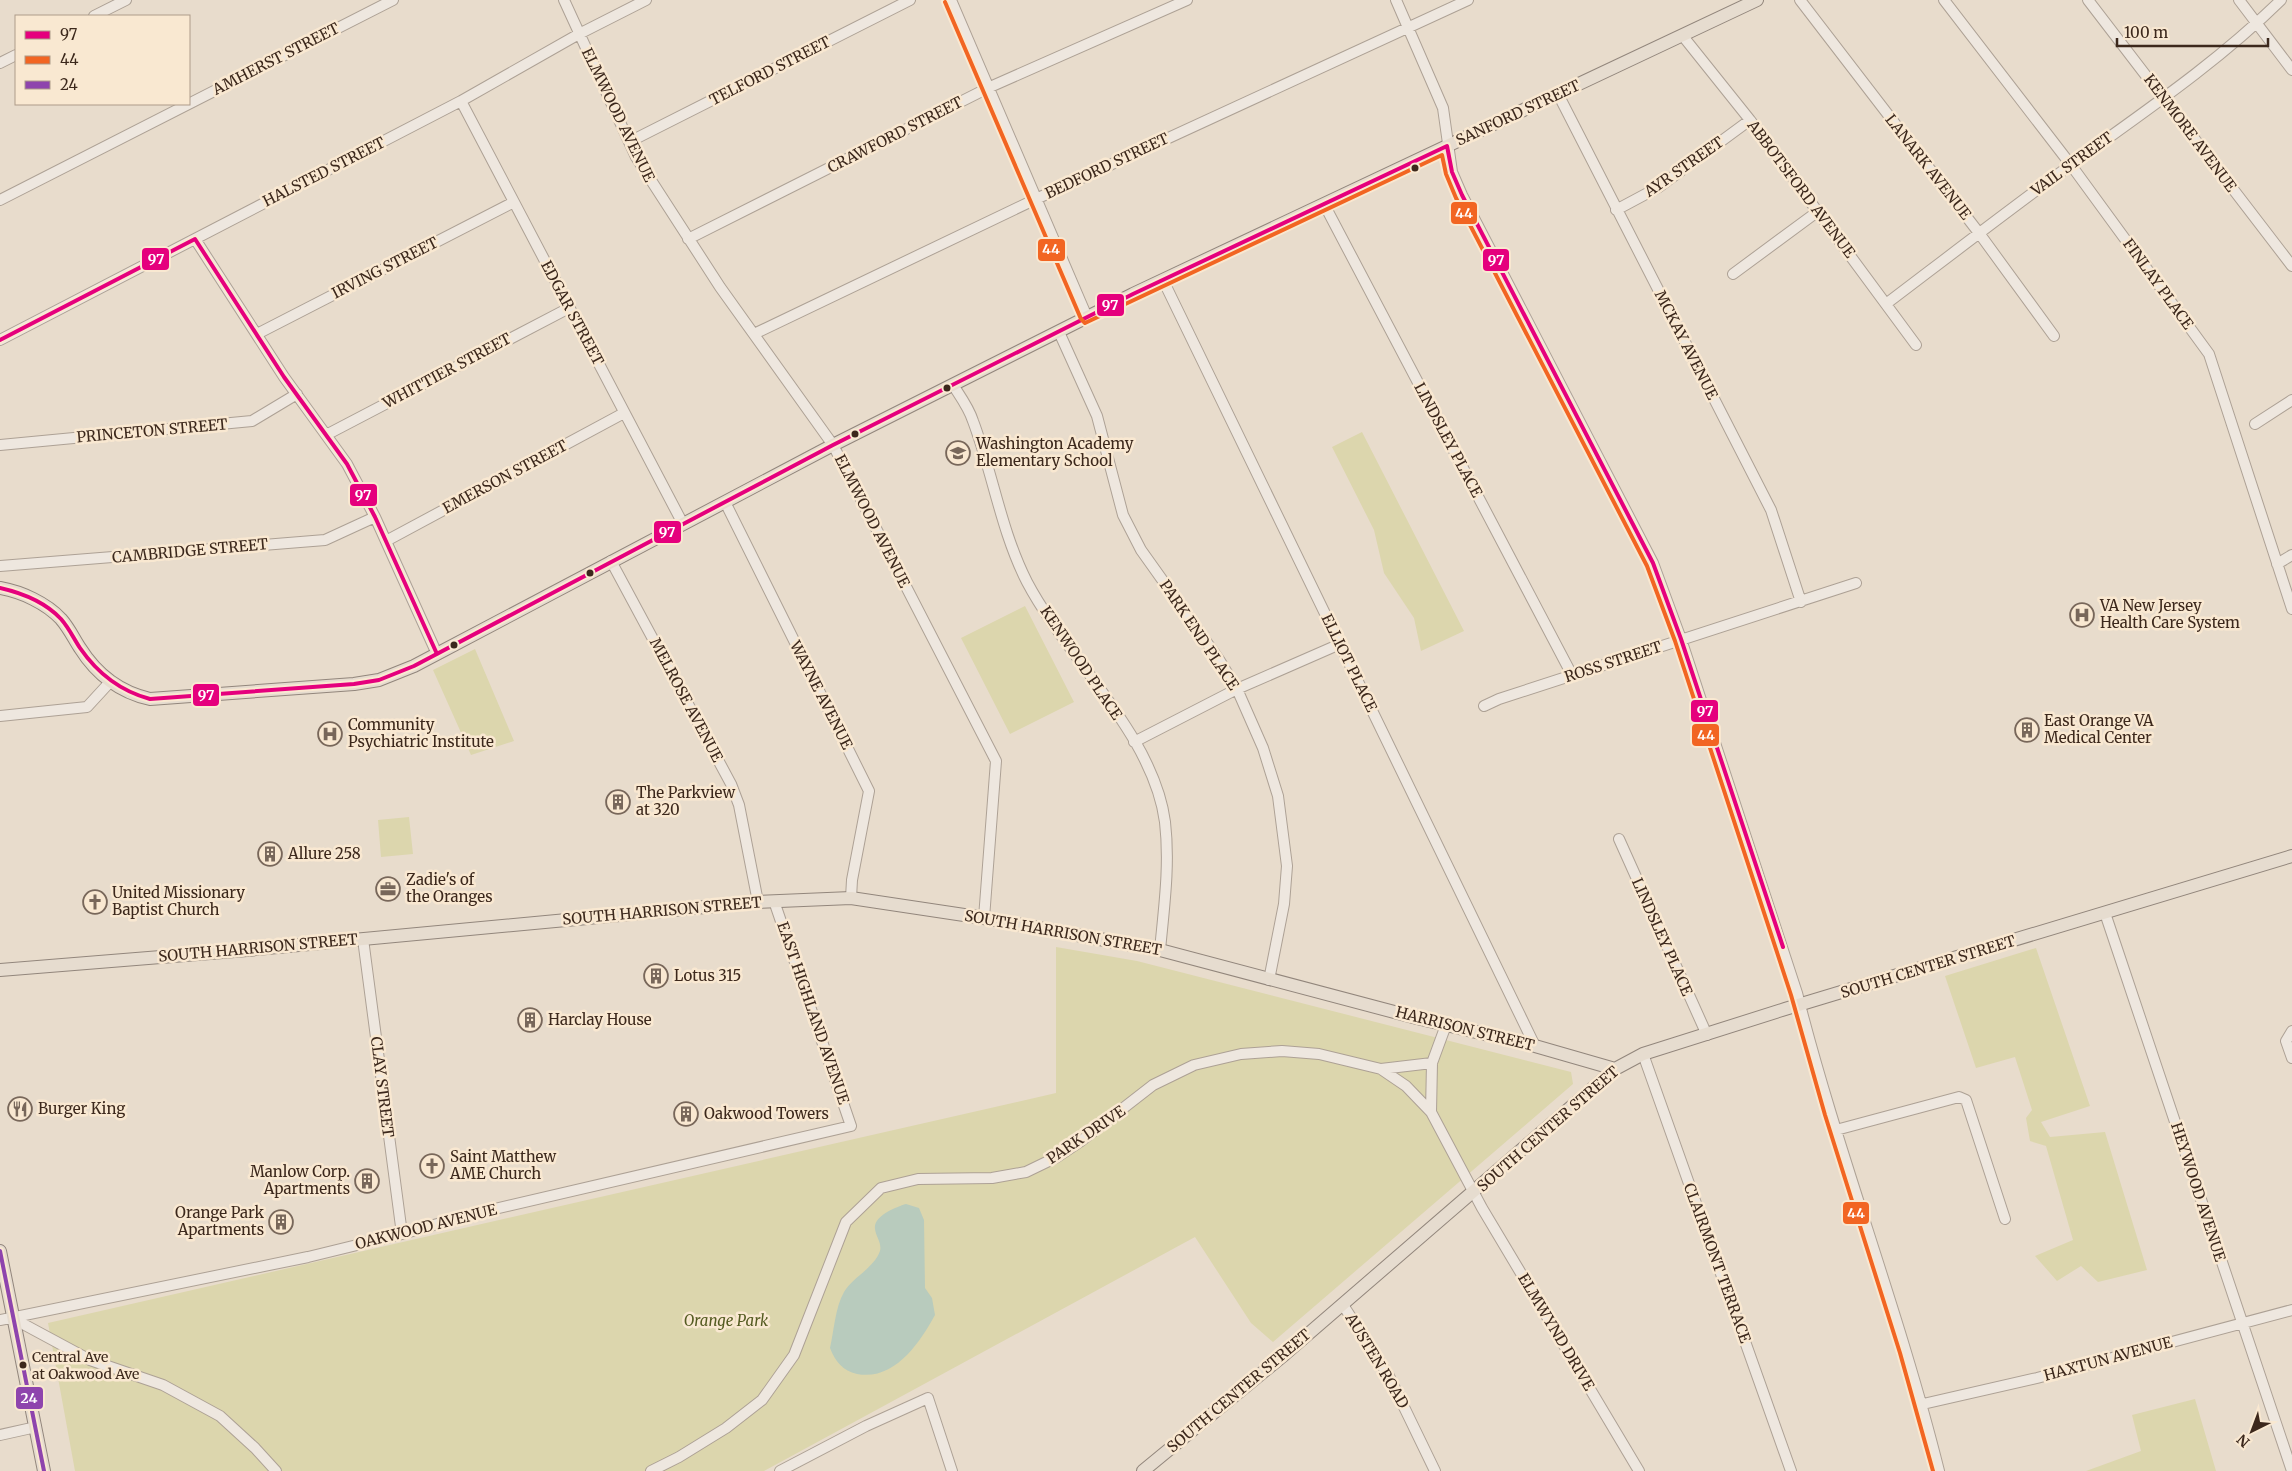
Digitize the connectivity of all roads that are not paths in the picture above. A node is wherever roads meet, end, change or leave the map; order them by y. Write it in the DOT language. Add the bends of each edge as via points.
graph roads {
  1 [pos="126,0"];
  2 [pos="393,0"];
  3 [pos="564,0"];
  4 [pos="646,0"];
  5 [pos="910,0"];
  6 [pos="951,0"];
  7 [pos="1187,0"];
  8 [pos="1396,0"];
  9 [pos="1468,0"];
  10 [pos="1757,0"];
  11 [pos="1800,0"];
  12 [pos="1944,0"];
  13 [pos="2088,0"];
  14 [pos="2239,0"];
  15 [pos="2281,0"];
  16 [pos="96,15"];
  17 [pos="2257,24"];
  18 [pos="1408,28"];
  19 [pos="579,34"];
  20 [pos="1682,35"];
  21 [pos="15,56"];
  22 [pos="0,63"];
  23 [pos="2292,70"];
  24 [pos="990,87"];
  25 [pos="1558,94"];
  26 [pos="2164,98"];
  27 [pos="461,101"];
  28 [pos="190,103"];
  29 [pos="187,105"];
  30 [pos="1750,120"];
  31 [pos="629,142"];
  32 [pos="1448,146"];
  33 [pos="2071,165"];
  34 [pos="1036,199"];
  35 [pos="0,200"];
  36 [pos="514,202"];
  37 [pos="1324,204"];
  38 [pos="1616,210"];
  39 [pos="1817,212"];
  40 [pos="1979,233"];
  41 [pos="195,239"];
  42 [pos="688,239"];
  43 [pos="2292,266"];
  44 [pos="1733,274"];
  45 [pos="1163,280"];
  46 [pos="1886,304"];
  47 [pos="569,308"];
  48 [pos="1088,317"];
  49 [pos="1059,332"];
  50 [pos="257,334"];
  51 [pos="754,334"];
  52 [pos="2054,336"];
  53 [pos="0,340"];
  54 [pos="1916,345"];
  55 [pos="953,385"];
  56 [pos="297,394"];
  57 [pos="2292,400"];
  58 [pos="624,413"];
  59 [pos="2255,424"];
  60 [pos="326,435"];
  61 [pos="0,445"];
  62 [pos="833,445"];
  63 [pos="725,502"];
  64 [pos="375,517"];
  65 [pos="683,524"];
  66 [pos="386,541"];
  67 [pos="2292,555"];
  68 [pos="611,561"];
  69 [pos="2278,564"];
  70 [pos="0,566"];
  71 [pos="1856,583"];
  72 [pos="1,587"];
  73 [pos="1800,602"];
  74 [pos="2292,609"];
  75 [pos="1681,639"];
  76 [pos="1340,644"];
  77 [pos="437,654"];
  78 [pos="1572,675"];
  79 [pos="110,682"];
  80 [pos="1237,689"];
  81 [pos="1484,706"];
  82 [pos="0,716"];
  83 [pos="1134,742"];
  84 [pos="1619,839"];
  85 [pos="2292,856"];
  86 [pos="851,898"];
  87 [pos="774,901"];
  88 [pos="758,902"];
  89 [pos="2105,914"];
  90 [pos="984,918"];
  91 [pos="363,939"];
  92 [pos="1160,950"];
  93 [pos="0,970"];
  94 [pos="1269,980"];
  95 [pos="1315,991"];
  96 [pos="1800,1005"];
  97 [pos="1446,1025"];
  98 [pos="2290,1032"];
  99 [pos="1707,1035"];
  100 [pos="1534,1046"];
  101 [pos="1643,1054"];
  102 [pos="2292,1058"];
  103 [pos="1432,1063"];
  104 [pos="1381,1069"];
  105 [pos="1615,1069"];
  106 [pos="1431,1112"];
  107 [pos="851,1126"];
  108 [pos="1836,1130"];
  109 [pos="1474,1193"];
  110 [pos="2005,1219"];
  111 [pos="402,1234"];
  112 [pos="0,1252"];
  113 [pos="1343,1304"];
  114 [pos="2292,1310"];
  115 [pos="6,1319"];
  116 [pos="2242,1324"];
  117 [pos="1922,1404"];
  118 [pos="36,1427"];
  119 [pos="0,1435"];
  120 [pos="44,1471"];
  121 [pos="276,1471"];
  122 [pos="651,1471"];
  123 [pos="780,1471"];
  124 [pos="952,1471"];
  125 [pos="1143,1471"];
  126 [pos="1435,1471"];
  127 [pos="1639,1471"];
  128 [pos="1791,1471"];
  129 [pos="1939,1471"];
  130 [pos="2292,1471"];
  1 -- 16 [label="street"];
  2 -- 28 [label="street, AMHERST STREET"];
  3 -- 19 [label="street, ELMWOOD AVENUE"];
  4 -- 19 [label="street, HALSTED STREET"];
  5 -- 31 [label="street, TELFORD STREET"];
  6 -- 24 [label="street"];
  7 -- 24 [label="street, CRAWFORD STREET"];
  8 -- 18 [label="street"];
  9 -- 18 [label="street, BEDFORD STREET"];
  10 -- 20 [label="main road, SANFORD STREET"];
  11 -- 40 [label="street, LANARK AVENUE"];
  12 -- 33 [label="street, FINLAY PLACE"];
  13 -- 26 [label="street, KENMORE AVENUE"];
  14 -- 17 [label="street"];
  15 -- 17 [label="street, VAIL STREET"];
  17 -- 23 [label="street"];
  17 -- 26 [label="street, VAIL STREET"];
  18 -- 32 [label="street" via="1443,108"];
  18 -- 34 [label="street, BEDFORD STREET"];
  19 -- 27 [label="street, HALSTED STREET"];
  19 -- 31 [label="street, ELMWOOD AVENUE"];
  20 -- 25 [label="main road, SANFORD STREET"];
  20 -- 30 [label="street, ABBOTSFORD AVENUE"];
  21 -- 22 [label="street"];
  24 -- 34 [label="street"];
  24 -- 42 [label="street, CRAWFORD STREET"];
  25 -- 32 [label="main road, SANFORD STREET"];
  25 -- 38 [label="street, MCKAY AVENUE"];
  26 -- 33 [label="street, VAIL STREET"];
  26 -- 43 [label="street, KENMORE AVENUE"];
  27 -- 36 [label="street, EDGAR STREET"];
  27 -- 41 [label="street, HALSTED STREET"];
  29 -- 35 [label="street, AMHERST STREET"];
  30 -- 38 [label="street, AYR STREET" via="1659,187"];
  30 -- 39 [label="street, ABBOTSFORD AVENUE"];
  31 -- 42 [label="street, ELMWOOD AVENUE"];
  32 -- 37 [label="main road, SANFORD STREET"];
  32 -- 75 [label="street" via="1452,172 1462,195 1653,563"];
  33 -- 40 [label="street, VAIL STREET"];
  33 -- 69 [label="street, FINLAY PLACE" via="2210,354"];
  34 -- 48 [label="street"];
  34 -- 51 [label="street, BEDFORD STREET"];
  36 -- 47 [label="street, EDGAR STREET"];
  36 -- 50 [label="street, IRVING STREET"];
  37 -- 45 [label="main road, SANFORD STREET"];
  37 -- 78 [label="street, LINDSLEY PLACE"];
  38 -- 73 [label="street, MCKAY AVENUE" via="1771,510"];
  39 -- 44 [label="street"];
  39 -- 46 [label="street, ABBOTSFORD AVENUE"];
  40 -- 46 [label="street, VAIL STREET"];
  40 -- 52 [label="street, LANARK AVENUE"];
  41 -- 50 [label="street"];
  41 -- 53 [label="street, HALSTED STREET"];
  42 -- 51 [label="street, ELMWOOD AVENUE"];
  45 -- 48 [label="main road, SANFORD STREET"];
  45 -- 76 [label="street, ELLIOT PLACE"];
  46 -- 54 [label="street, ABBOTSFORD AVENUE"];
  47 -- 58 [label="street, EDGAR STREET"];
  47 -- 60 [label="street, WHITTIER STREET"];
  48 -- 49 [label="main road, SANFORD STREET"];
  49 -- 55 [label="main road, SANFORD STREET"];
  49 -- 80 [label="street, PARK END PLACE" via="1097,416 1123,515 1141,550"];
  50 -- 56 [label="street"];
  51 -- 62 [label="street, ELMWOOD AVENUE"];
  55 -- 62 [label="main road, SANFORD STREET"];
  55 -- 83 [label="street, KENWOOD PLACE" via="973,419 1008,540 1027,582"];
  56 -- 60 [label="street"];
  56 -- 61 [label="street, PRINCETON STREET" via="252,421"];
  57 -- 59 [label="street"];
  58 -- 65 [label="street, EDGAR STREET"];
  58 -- 66 [label="street, EMERSON STREET"];
  60 -- 64 [label="street" via="347,464"];
  62 -- 63 [label="main road, SANFORD STREET"];
  62 -- 90 [label="street, ELMWOOD AVENUE" via="996,761"];
  63 -- 65 [label="main road, SANFORD STREET"];
  63 -- 86 [label="street, WAYNE AVENUE" via="869,791"];
  64 -- 66 [label="street"];
  64 -- 70 [label="street, CAMBRIDGE STREET" via="325,540"];
  65 -- 68 [label="main road, SANFORD STREET"];
  66 -- 77 [label="street"];
  67 -- 69 [label="street"];
  68 -- 77 [label="main road, SANFORD STREET"];
  68 -- 88 [label="street, MELROSE AVENUE" via="731,784 739,805"];
  69 -- 74 [label="street, FINLAY PLACE"];
  71 -- 73 [label="street, ROSS STREET"];
  72 -- 79 [label="main road, SANFORD STREET" via="46,606 62,620 83,652"];
  73 -- 75 [label="street, ROSS STREET"];
  75 -- 78 [label="street, ROSS STREET"];
  75 -- 96 [label="street"];
  76 -- 80 [label="street"];
  76 -- 100 [label="street, ELLIOT PLACE"];
  77 -- 79 [label="main road, SANFORD STREET" via="391,676 354,684 150,699 132,695"];
  78 -- 81 [label="street, ROSS STREET"];
  79 -- 82 [label="street" via="87,707"];
  80 -- 83 [label="street"];
  80 -- 94 [label="street, PARK END PLACE" via="1263,748 1278,796 1287,866 1284,904"];
  83 -- 92 [label="street, KENWOOD PLACE" via="1152,777 1164,821 1168,872"];
  84 -- 99 [label="street, LINDSLEY PLACE"];
  85 -- 89 [label="main road, SOUTH CENTER STREET"];
  86 -- 87 [label="main road, SOUTH HARRISON STREET"];
  86 -- 90 [label="main road, SOUTH HARRISON STREET"];
  87 -- 88 [label="main road, SOUTH HARRISON STREET"];
  87 -- 107 [label="street, EAST HIGHLAND AVENUE"];
  88 -- 91 [label="main road, SOUTH HARRISON STREET"];
  89 -- 96 [label="main road, SOUTH CENTER STREET"];
  89 -- 116 [label="street, HEYWOOD AVENUE"];
  90 -- 92 [label="main road, SOUTH HARRISON STREET"];
  91 -- 93 [label="main road, SOUTH HARRISON STREET"];
  91 -- 111 [label="street, CLAY STREET"];
  92 -- 94 [label="main road, SOUTH HARRISON STREET"];
  94 -- 95 [label="main road, SOUTH HARRISON STREET"];
  95 -- 97 [label="main road, HARRISON STREET"];
  96 -- 99 [label="main road, SOUTH CENTER STREET"];
  96 -- 108 [label="street"];
  97 -- 100 [label="main road, HARRISON STREET"];
  97 -- 103 [label="street"];
  98 -- 102 [label="street" via="2286,1041"];
  99 -- 101 [label="main road, SOUTH CENTER STREET"];
  100 -- 105 [label="main road, HARRISON STREET"];
  101 -- 105 [label="main road, SOUTH CENTER STREET"];
  101 -- 128 [label="street, CLAIRMONT TERRACE"];
  103 -- 104 [label="street"];
  103 -- 106 [label="street"];
  104 -- 106 [label="street, PARK DRIVE" via="1406,1086"];
  104 -- 122 [label="street, PARK DRIVE" via="1319,1054 1282,1051 1241,1054 1194,1065 1153,1086 1081,1141 1026,1172 992,1178 918,1178 881,1188 846,1222 794,1355 762,1400 726,1428"];
  105 -- 109 [label="main road, SOUTH CENTER STREET"];
  106 -- 109 [label="street, PARK DRIVE"];
  107 -- 111 [label="street, OAKWOOD AVENUE" via="469,1215"];
  108 -- 110 [label="street" via="1959,1096 1966,1100"];
  108 -- 117 [label="street"];
  109 -- 113 [label="main road, SOUTH CENTER STREET"];
  109 -- 127 [label="street, ELMWYND DRIVE"];
  111 -- 115 [label="street, OAKWOOD AVENUE" via="308,1257"];
  112 -- 115 [label="main road"];
  113 -- 125 [label="main road, SOUTH CENTER STREET"];
  113 -- 126 [label="street, AUSTEN ROAD" via="1389,1376"];
  114 -- 116 [label="street, HAXTUN AVENUE"];
  115 -- 118 [label="main road"];
  115 -- 121 [label="street" via="90,1360 163,1386 220,1416"];
  116 -- 117 [label="street, HAXTUN AVENUE" via="2037,1378"];
  116 -- 130 [label="street, HEYWOOD AVENUE"];
  117 -- 129 [label="street"];
  118 -- 119 [label="street"];
  118 -- 120 [label="main road"];
  123 -- 124 [label="street" via="928,1398"];
}
